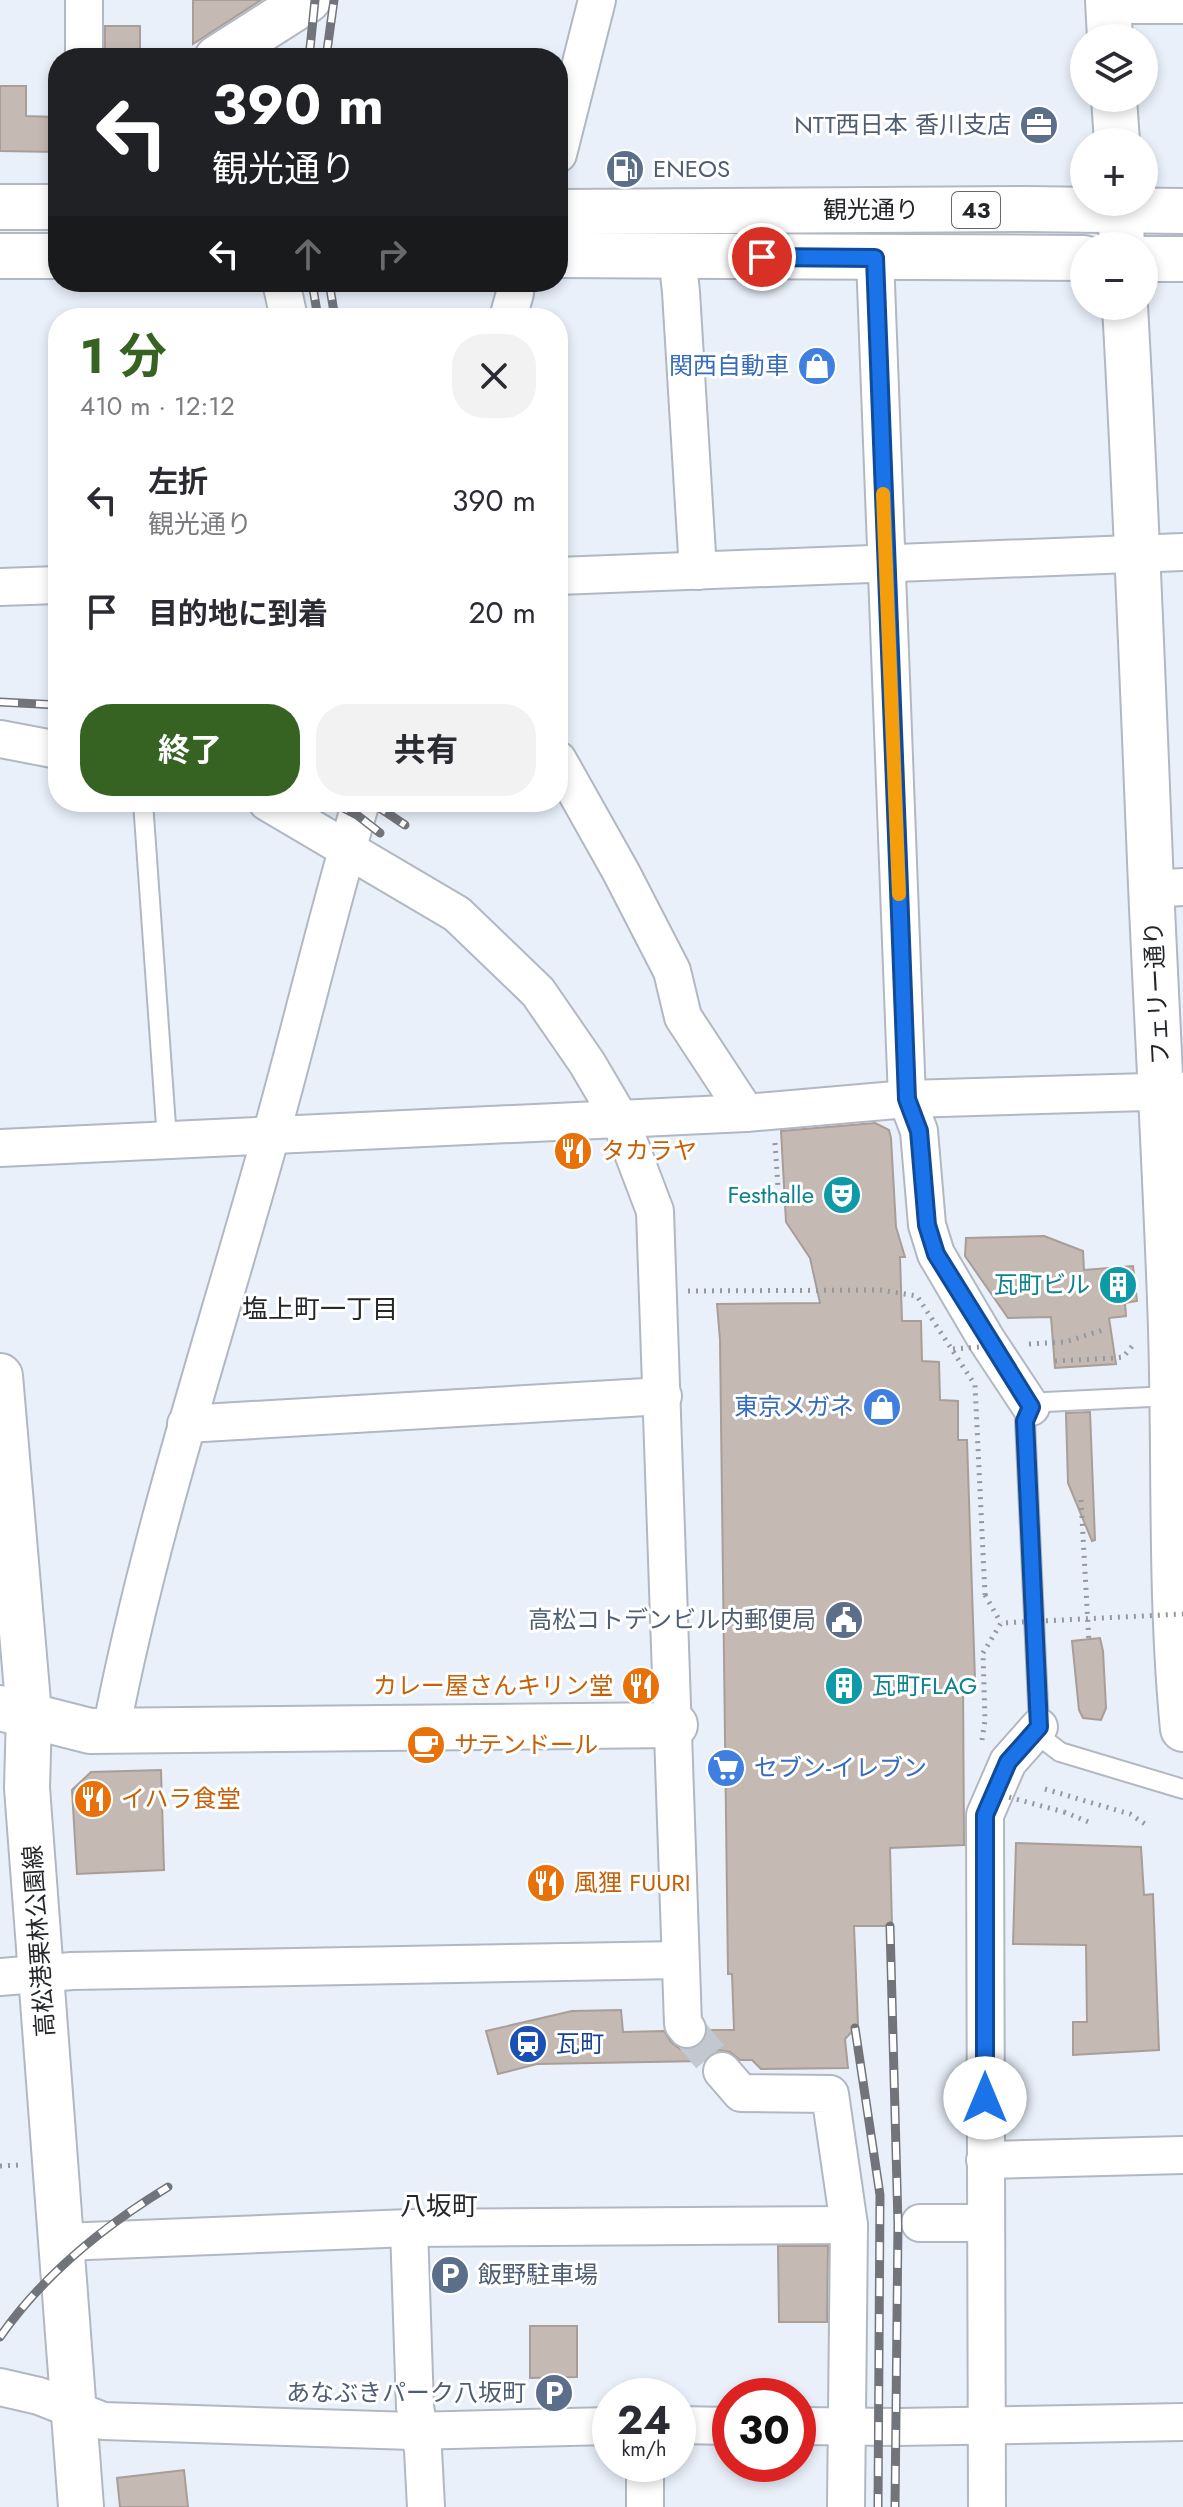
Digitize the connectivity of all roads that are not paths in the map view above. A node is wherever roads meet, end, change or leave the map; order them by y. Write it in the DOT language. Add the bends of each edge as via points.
graph roads {
  1 [pos="84,0"];
  2 [pos="308,0"];
  3 [pos="597,0"];
  4 [pos="1183,5"];
  5 [pos="1109,14"];
  6 [pos="84,48"];
  7 [pos="233,48"];
  8 [pos="568,115"];
  9 [pos="0,207"];
  10 [pos="48,207"];
  11 [pos="1183,211"];
  12 [pos="568,212"];
  13 [pos="1121,219"];
  14 [pos="568,255"];
  15 [pos="677,255"];
  16 [pos="0,256"];
  17 [pos="48,256"];
  18 [pos="875,258"];
  19 [pos="1070,258"];
  20 [pos="1158,259"];
  21 [pos="1183,259"];
  22 [pos="1126,320"];
  23 [pos="1183,552"];
  24 [pos="1139,553"];
  25 [pos="886,566"];
  26 [pos="698,571"];
  27 [pos="568,576"];
  28 [pos="48,585"];
  29 [pos="0,587"];
  30 [pos="0,739"];
  31 [pos="48,748"];
  32 [pos="568,778"];
  33 [pos="144,812"];
  34 [pos="285,812"];
  35 [pos="358,812"];
  36 [pos="347,847"];
  37 [pos="1167,888"];
  38 [pos="1173,1092"];
  39 [pos="907,1099"];
  40 [pos="746,1113"];
  41 [pos="620,1119"];
  42 [pos="271,1135"];
  43 [pos="167,1140"];
  44 [pos="0,1148"];
  45 [pos="0,1376"];
  46 [pos="663,1396"];
  47 [pos="1171,1396"];
  48 [pos="1031,1407"];
  49 [pos="186,1424"];
  50 [pos="1180,1594"];
  51 [pos="14,1711"];
  52 [pos="675,1725"];
  53 [pos="1039,1727"];
  54 [pos="1183,1729"];
  55 [pos="111,1731"];
  56 [pos="1183,1789"];
  57 [pos="680,1960"];
  58 [pos="20,1976"];
  59 [pos="687,2029"];
  60 [pos="722,2071"];
  61 [pos="1183,2155"];
  62 [pos="985,2160"];
  63 [pos="920,2223"];
  64 [pos="985,2223"];
  65 [pos="849,2225"];
  66 [pos="409,2228"];
  67 [pos="63,2242"];
  68 [pos="0,2387"];
  69 [pos="73,2410"];
  70 [pos="1183,2422"];
  71 [pos="985,2424"];
  72 [pos="592,2426"];
  73 [pos="816,2426"];
  74 [pos="849,2426"];
  75 [pos="419,2430"];
  76 [pos="645,2482"];
  77 [pos="81,2507"];
  78 [pos="426,2507"];
  79 [pos="645,2507"];
  80 [pos="846,2507"];
  81 [pos="987,2507"];
  1 -- 6 [label="street"];
  2 -- 7 [label="main road"];
  3 -- 8 [label="street"];
  4 -- 5 [label="street"];
  9 -- 10 [label="main road"];
  11 -- 13 [label="main road, 観光通り / 43"];
  12 -- 13 [label="main road, 観光通り / 43"];
  14 -- 15 [label="main road, 観光通り / 43"];
  15 -- 18 [label="main road, 観光通り / 43"];
  15 -- 26 [label="street"];
  16 -- 17 [label="main road"];
  18 -- 19 [label="main road, 観光通り / 43"];
  18 -- 25 [label="street"];
  20 -- 21 [label="main road"];
  22 -- 24 [label="main road, フェリー通り"];
  23 -- 24 [label="street"];
  24 -- 25 [label="street"];
  24 -- 37 [label="main road, フェリー通り"];
  25 -- 26 [label="street"];
  25 -- 39 [label="street"];
  26 -- 27 [label="street"];
  28 -- 29 [label="street"];
  30 -- 31 [label="street"];
  32 -- 40 [label="street" via="672,971 683,1017"];
  33 -- 43 [label="lane"];
  34 -- 36 [label="street"];
  35 -- 36 [label="street"];
  36 -- 41 [label="street" via="457,914 538,992"];
  36 -- 42 [label="street"];
  37 -- 38 [label="main road, フェリー通り"];
  38 -- 39 [label="street"];
  38 -- 47 [label="main road, フェリー通り"];
  39 -- 40 [label="street"];
  39 -- 48 [label="street" via="919,1131 927,1225 936,1254"];
  40 -- 41 [label="street"];
  41 -- 42 [label="street"];
  41 -- 46 [label="street" via="655,1211"];
  42 -- 43 [label="street"];
  42 -- 49 [label="street"];
  43 -- 44 [label="street"];
  45 -- 51 [label="main road, 高松港栗林公園線"];
  46 -- 49 [label="street"];
  46 -- 52 [label="street"];
  47 -- 48 [label="lane"];
  47 -- 50 [label="main road, フェリー通り"];
  48 -- 53 [label="lane" via="1025,1421"];
  49 -- 55 [label="street"];
  50 -- 54 [label="main road, フェリー通り"];
  51 -- 55 [label="main road" via="90,1731"];
  51 -- 58 [label="main road, 高松港栗林公園線" via="27,1788"];
  52 -- 55 [label="main road"];
  52 -- 57 [label="street"];
  53 -- 56 [label="lane" via="1060,1752"];
  53 -- 62 [label="street" via="1008,1762 985,1815"];
  57 -- 58 [label="street"];
  57 -- 59 [label="street"];
  58 -- 67 [label="main road, 高松港栗林公園線"];
  60 -- 65 [label="street" via="741,2093 830,2094"];
  61 -- 62 [label="street"];
  62 -- 64 [label="street"];
  63 -- 64 [label="street"];
  64 -- 71 [label="street"];
  65 -- 66 [label="street"];
  65 -- 74 [label="street"];
  66 -- 67 [label="street"];
  66 -- 75 [label="street"];
  67 -- 69 [label="main road, 高松港栗林公園線"];
  68 -- 69 [label="street"];
  69 -- 75 [label="street" via="103,2421"];
  69 -- 77 [label="main road, 高松港栗林公園線"];
  70 -- 71 [label="street"];
  71 -- 74 [label="street"];
  71 -- 81 [label="street"];
  72 -- 75 [label="street"];
  73 -- 74 [label="street"];
  74 -- 80 [label="street"];
  75 -- 78 [label="street"];
  76 -- 79 [label="street"];
}
